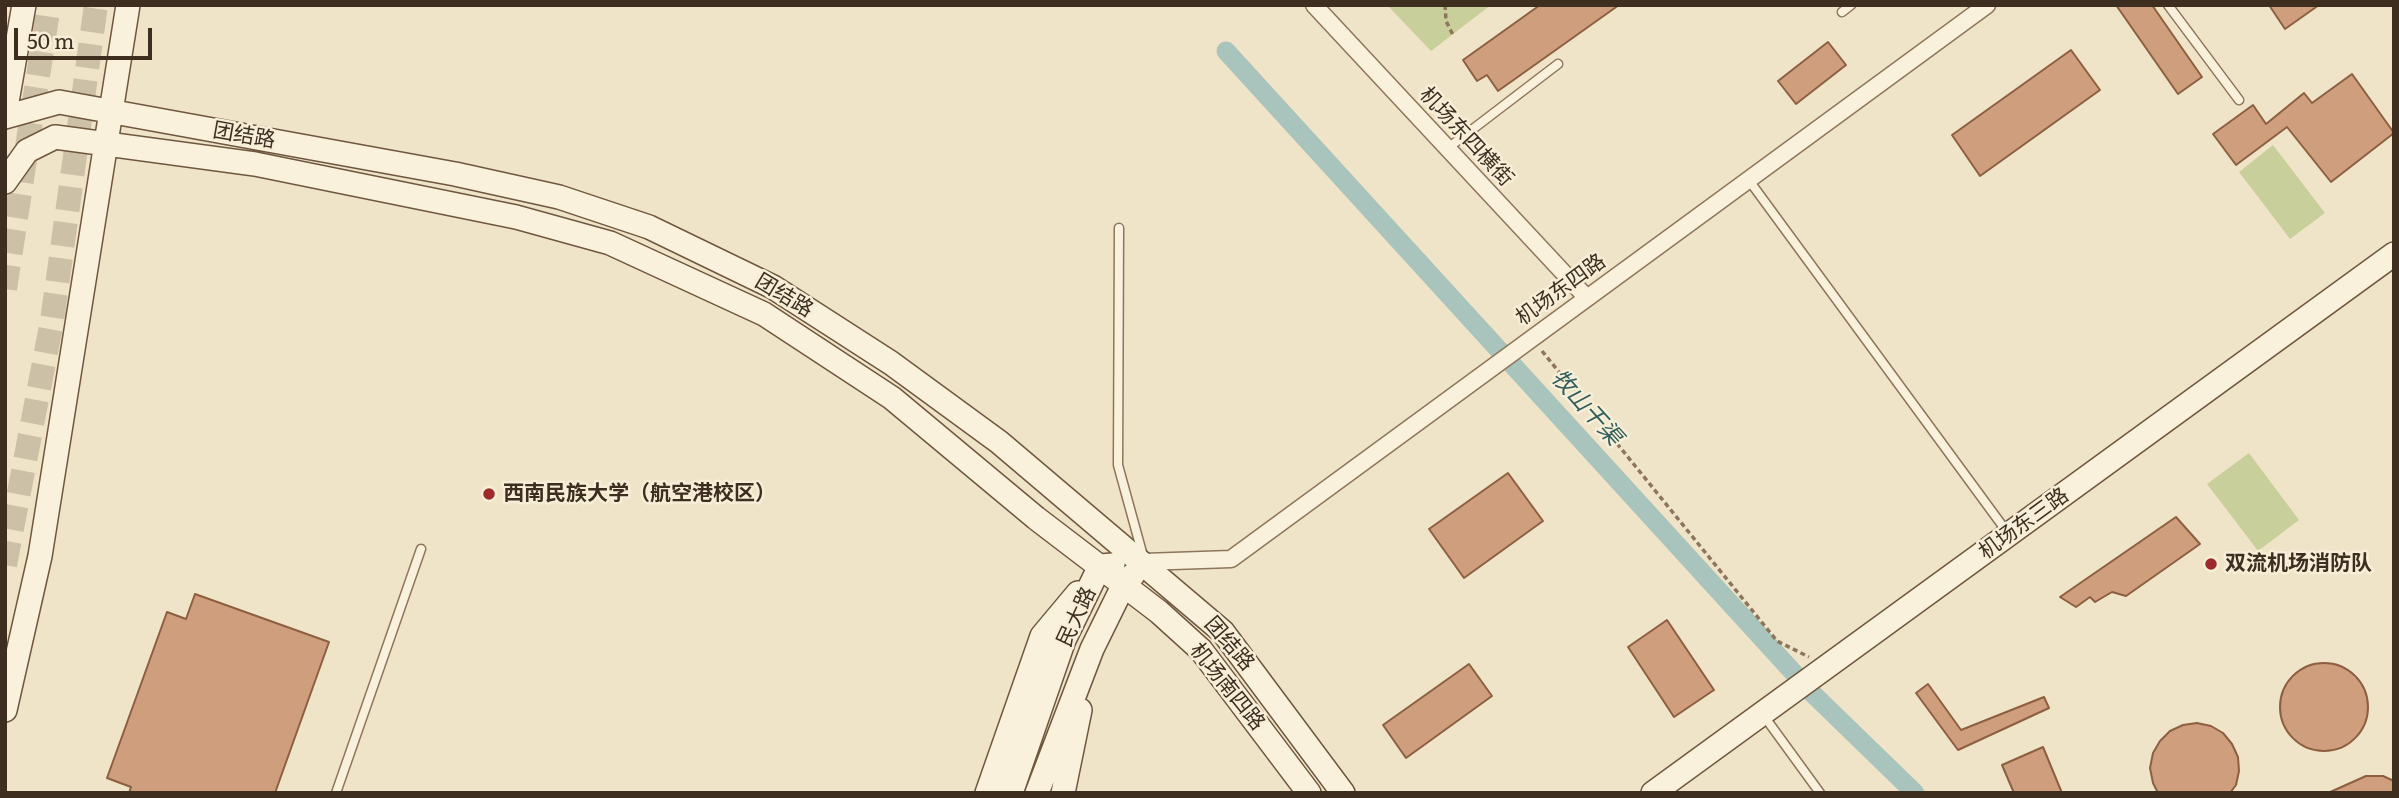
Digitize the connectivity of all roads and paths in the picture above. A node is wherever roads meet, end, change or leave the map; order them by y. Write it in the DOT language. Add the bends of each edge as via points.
graph roads {
  1 [pos="24,5"];
  2 [pos="128,5"];
  3 [pos="1314,5"];
  4 [pos="1445,5"];
  5 [pos="1851,5"];
  6 [pos="1987,5"];
  7 [pos="2168,5"];
  8 [pos="1842,12"];
  9 [pos="1452,35"];
  10 [pos="1558,64"];
  11 [pos="2239,100"];
  12 [pos="110,111"];
  13 [pos="5,115"];
  14 [pos="104,143"];
  15 [pos="1448,148"];
  16 [pos="1748,179"];
  17 [pos="5,182"];
  18 [pos="1119,228"];
  19 [pos="2394,254"];
  20 [pos="1587,298"];
  21 [pos="1530,339"];
  22 [pos="2009,535"];
  23 [pos="421,549"];
  24 [pos="1144,562"];
  25 [pos="1100,566"];
  26 [pos="1124,584"];
  27 [pos="1092,649"];
  28 [pos="1826,666"];
  29 [pos="5,710"];
  30 [pos="1762,714"];
  31 [pos="337,793"];
  32 [pos="987,793"];
  33 [pos="1012,793"];
  34 [pos="1037,793"];
  35 [pos="1063,793"];
  36 [pos="1309,793"];
  37 [pos="1343,793"];
  38 [pos="1653,793"];
  39 [pos="1820,793"];
  1 -- 13 [label="main road"];
  2 -- 12 [label="main road"];
  3 -- 15 [label="street, 机场东四横街"];
  4 -- 9 [label="path"];
  5 -- 8 [label="lane"];
  6 -- 16 [label="street, 机场东四路"];
  7 -- 11 [label="lane"];
  10 -- 15 [label="lane"];
  12 -- 13 [label="main road, 团结路" via="60,102"];
  12 -- 14 [label="main road"];
  12 -- 24 [label="main road, 团结路" via="455,174 559,197 649,227 773,287 891,363 999,442"];
  14 -- 17 [label="main road, 团结路" via="55,136 27,151"];
  14 -- 25 [label="main road, 团结路" via="255,164 516,217 610,243 764,314 892,398"];
  14 -- 29 [label="main road" via="40,556"];
  15 -- 20 [label="street, 机场东四横街"];
  16 -- 20 [label="street, 机场东四路"];
  16 -- 22 [label="lane"];
  18 -- 24 [label="lane" via="1118,465"];
  19 -- 22 [label="main road, 机场东三路"];
  20 -- 21 [label="street, 机场东四路"];
  21 -- 24 [label="street, 机场东四路" via="1231,559"];
  21 -- 28 [label="path" via="1777,641"];
  22 -- 28 [label="main road, 机场东三路"];
  23 -- 31 [label="lane"];
  24 -- 25 [label="main road, 民大路"];
  24 -- 26 [label="main road, 民大路"];
  24 -- 37 [label="main road, 团结路" via="1223,632"];
  25 -- 26 [label="main road, 机场南四路"];
  25 -- 32 [label="main road" via="1042,636"];
  25 -- 33 [label="main road, 民大路" via="1064,640"];
  26 -- 27 [label="main road, 民大路"];
  26 -- 36 [label="main road, 机场南四路" via="1201,650"];
  27 -- 34 [label="main road, 民大路"];
  27 -- 35 [label="main road"];
  28 -- 30 [label="main road, 机场东三路"];
  30 -- 38 [label="main road, 机场东三路"];
  30 -- 39 [label="lane"];
}
